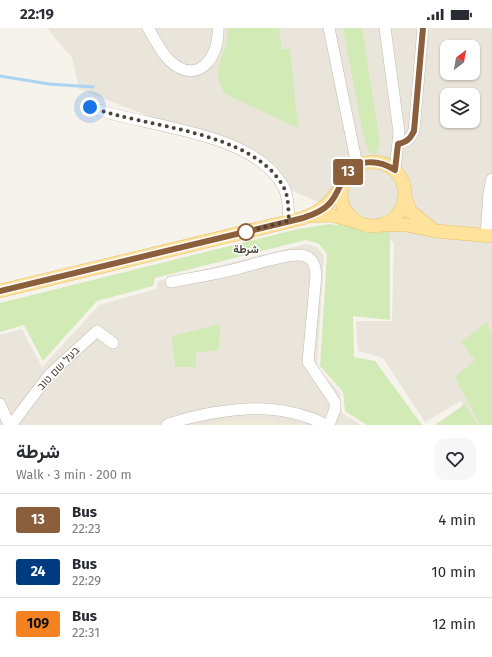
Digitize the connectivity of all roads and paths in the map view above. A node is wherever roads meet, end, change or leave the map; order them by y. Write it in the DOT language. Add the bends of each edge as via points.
graph roads {
  1 [pos="148,28"];
  2 [pos="218,28"];
  3 [pos="329,28"];
  4 [pos="386,28"];
  5 [pos="423,28"];
  6 [pos="90,107"];
  7 [pos="398,144"];
  8 [pos="357,165"];
  9 [pos="395,170"];
  10 [pos="492,179"];
  11 [pos="340,188"];
  12 [pos="405,197"];
  13 [pos="303,218"];
  14 [pos="289,221"];
  15 [pos="356,222"];
  16 [pos="383,224"];
  17 [pos="447,232"];
  18 [pos="489,236"];
  19 [pos="171,282"];
  20 [pos="0,291"];
  21 [pos="112,344"];
  22 [pos="0,404"];
  23 [pos="10,425"];
  24 [pos="167,425"];
  25 [pos="328,425"];
  1 -- 2 [label="street" via="170,61 181,68 193,71 209,63 219,39"];
  3 -- 8 [label="street"];
  4 -- 7 [label="street" via="397,110"];
  5 -- 7 [label="street" via="414,131 405,143"];
  6 -- 14 [label="street" via="217,140 255,157 273,172 283,186 287,196"];
  7 -- 9 [label="street"];
  8 -- 9 [label="main road" via="377,162 387,164"];
  8 -- 11 [label="main road" via="349,171"];
  9 -- 12 [label="main road" via="403,183"];
  10 -- 18 [label="street" via="489,194"];
  11 -- 13 [label="main road" via="326,206"];
  11 -- 15 [label="main road" via="343,208"];
  12 -- 16 [label="main road" via="398,214"];
  12 -- 17 [label="main road" via="407,206 416,217 429,226"];
  13 -- 14 [label="main road"];
  13 -- 15 [label="main road" via="330,215"];
  14 -- 20 [label="main road"];
  15 -- 16 [label="main road" via="370,226"];
  16 -- 17 [label="main road"];
  17 -- 18 [label="main road"];
  19 -- 25 [label="street" via="292,255 310,258 316,275 308,362 335,402 335,409"];
  21 -- 23 [label="street, בעל שם טוב" via="97,331 49,375"];
  22 -- 23 [label="street, בעל שם טוב"];
  24 -- 25 [label="street" via="230,410 266,408 312,418"];
}
